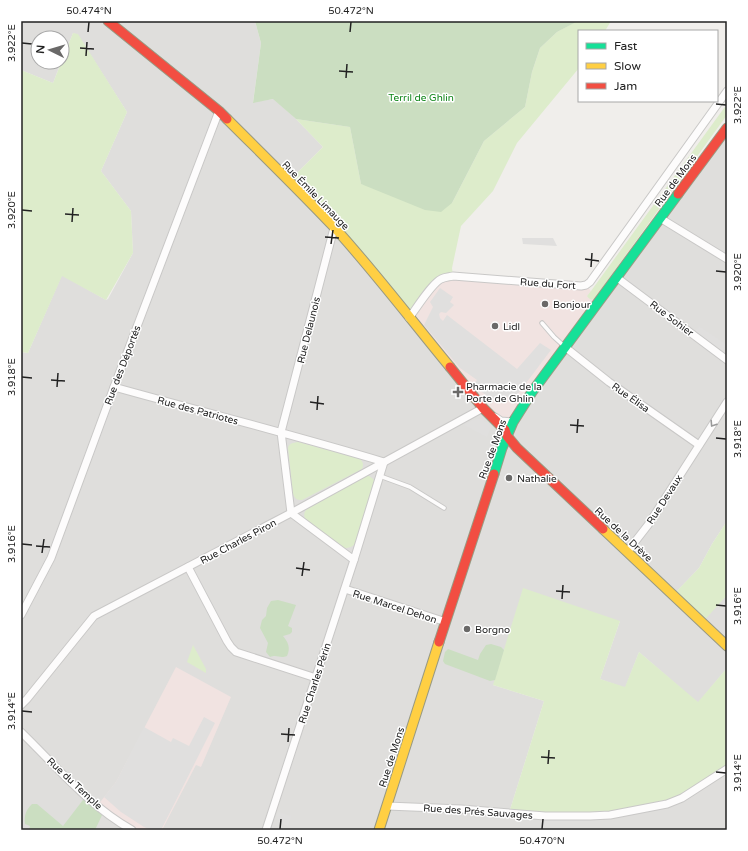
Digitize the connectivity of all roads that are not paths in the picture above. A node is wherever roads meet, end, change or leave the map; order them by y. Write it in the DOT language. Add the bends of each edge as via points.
graph roads {
  1 [pos="108,21"];
  2 [pos="727,91"];
  3 [pos="219,111"];
  4 [pos="727,128"];
  5 [pos="660,218"];
  6 [pos="334,228"];
  7 [pos="727,259"];
  8 [pos="616,277"];
  9 [pos="408,318"];
  10 [pos="542,323"];
  11 [pos="565,347"];
  12 [pos="727,360"];
  13 [pos="114,387"];
  14 [pos="727,402"];
  15 [pos="483,408"];
  16 [pos="513,422"];
  17 [pos="281,432"];
  18 [pos="507,436"];
  19 [pos="699,446"];
  20 [pos="384,462"];
  21 [pos="380,476"];
  22 [pos="444,508"];
  23 [pos="290,513"];
  24 [pos="627,552"];
  25 [pos="354,560"];
  26 [pos="188,567"];
  27 [pos="345,589"];
  28 [pos="21,615"];
  29 [pos="446,622"];
  30 [pos="727,646"];
  31 [pos="316,678"];
  32 [pos="21,705"];
  33 [pos="22,735"];
  34 [pos="727,770"];
  35 [pos="386,806"];
  36 [pos="132,830"];
  37 [pos="266,830"];
  38 [pos="379,830"];
  1 -- 3 [label="street, Rue Émile Limauge"];
  2 -- 9 [label="street, Rue du Fort" via="586,285 446,277 434,284"];
  3 -- 6 [label="street, Rue Émile Limauge"];
  3 -- 13 [label="street, Rue des Déportés"];
  4 -- 5 [label="street, Rue de Mons"];
  5 -- 7 [label="street"];
  5 -- 8 [label="street, Rue de Mons"];
  6 -- 9 [label="street, Rue Émile Limauge"];
  6 -- 17 [label="street, Rue Delaunois"];
  8 -- 11 [label="street, Rue de Mons"];
  8 -- 12 [label="street, Rue Sohier"];
  9 -- 15 [label="street, Rue Émile Limauge"];
  10 -- 11 [label="lane"];
  11 -- 16 [label="street, Rue de Mons"];
  11 -- 19 [label="street, Rue Élisa"];
  13 -- 17 [label="street, Rue des Patriotes"];
  13 -- 28 [label="street, Rue des Déportés" via="51,558"];
  14 -- 19 [label="street, Rue Devaux, one-way"];
  15 -- 16 [label="street" via="501,421"];
  15 -- 18 [label="street, Rue de la Drève" via="505,430"];
  15 -- 20 [label="street, Rue Charles Piron"];
  16 -- 18 [label="street, Rue de Mons"];
  17 -- 20 [label="street, Rue des Patriotes"];
  17 -- 23 [label="street"];
  18 -- 24 [label="street, Rue de la Drève"];
  18 -- 29 [label="street, Rue de Mons"];
  19 -- 24 [label="street, Rue Devaux" via="648,525"];
  20 -- 21 [label="street, Rue Charles Périn"];
  20 -- 23 [label="street, Rue Charles Piron"];
  21 -- 22 [label="lane" via="410,487"];
  21 -- 25 [label="street, Rue Charles Périn"];
  23 -- 25 [label="street"];
  23 -- 26 [label="street, Rue Charles Piron"];
  24 -- 30 [label="street, Rue de la Drève"];
  25 -- 27 [label="street, Rue Charles Périn"];
  26 -- 31 [label="street" via="227,641 236,652"];
  26 -- 32 [label="street, Rue Charles Piron" via="94,616"];
  27 -- 29 [label="street, Rue Marcel Dehon"];
  27 -- 31 [label="street, Rue Charles Périn"];
  29 -- 35 [label="street, Rue de Mons"];
  31 -- 37 [label="street, Rue Charles Périn"];
  33 -- 36 [label="street, Rue du Temple" via="91,801"];
  34 -- 35 [label="street, Rue des Prés Sauvages" via="682,798 667,804 610,815 545,816"];
  35 -- 38 [label="street, Rue de Mons"];
}
